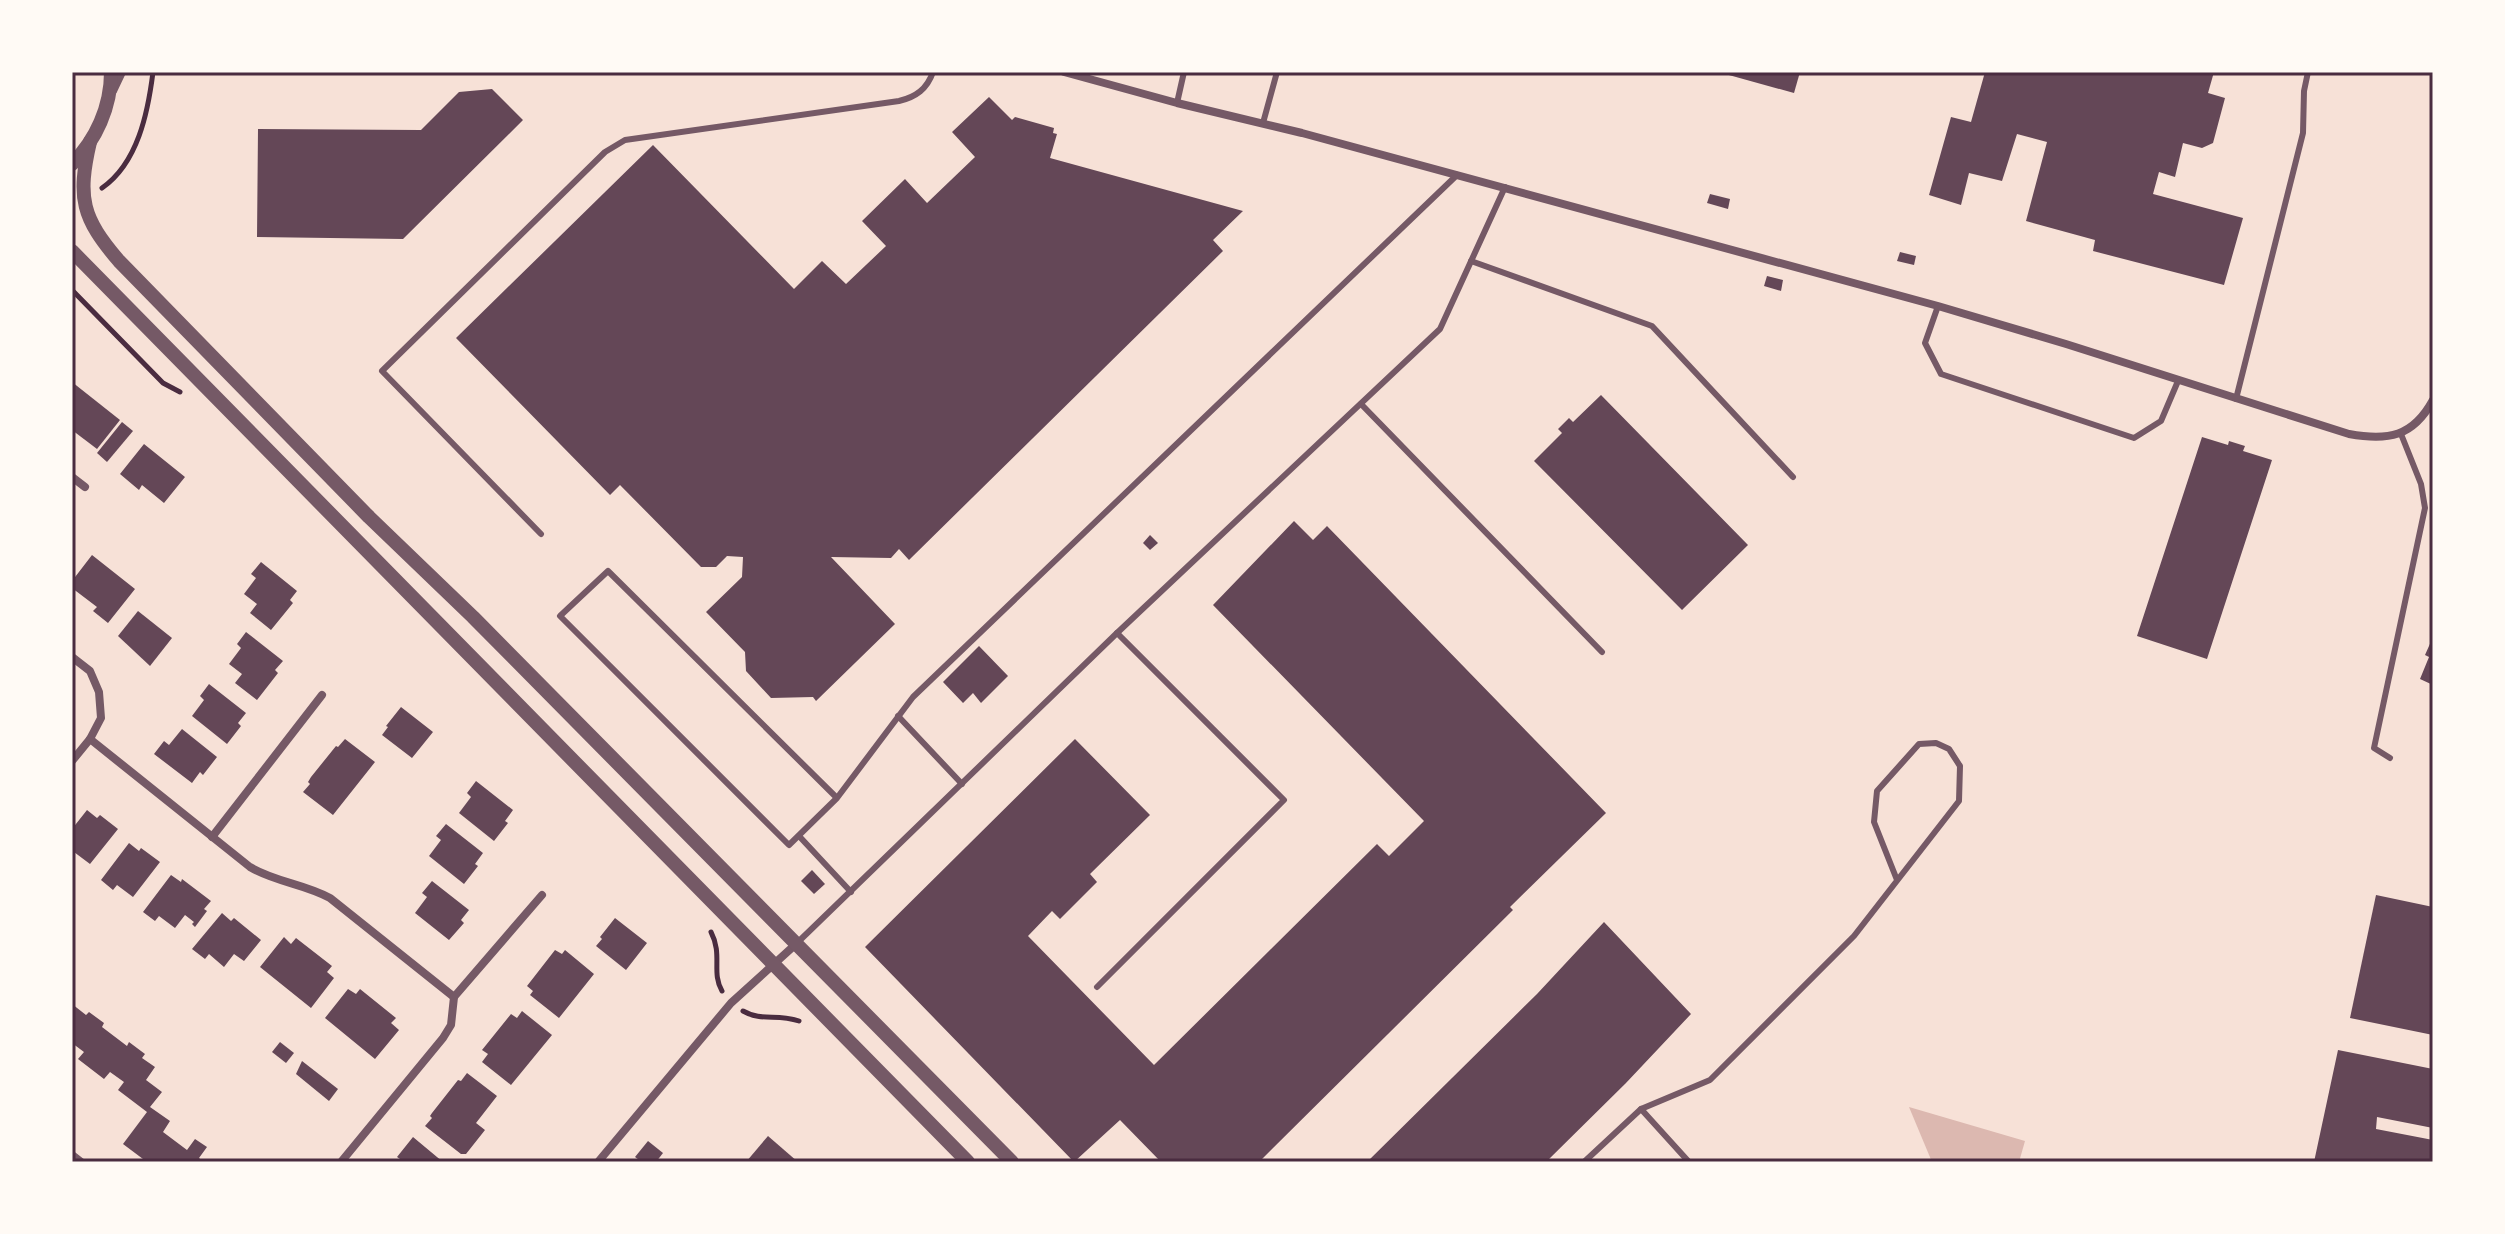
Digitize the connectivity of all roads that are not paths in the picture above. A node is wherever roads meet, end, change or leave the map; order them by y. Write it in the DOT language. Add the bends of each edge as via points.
graph roads {
  1 [pos="111,72"];
  2 [pos="122,72"];
  3 [pos="933,72"];
  4 [pos="1064,72"];
  5 [pos="1184,72"];
  6 [pos="1277,72"];
  7 [pos="2308,72"];
  8 [pos="1177,103"];
  9 [pos="107,106"];
  10 [pos="1263,123"];
  11 [pos="90,142"];
  12 [pos="72,164"];
  13 [pos="1457,175"];
  14 [pos="1505,187"];
  15 [pos="72,251"];
  16 [pos="1471,261"];
  17 [pos="1938,306"];
  18 [pos="2178,381"];
  19 [pos="2236,399"];
  20 [pos="2433,400"];
  21 [pos="1361,404"];
  22 [pos="2401,434"];
  23 [pos="72,477"];
  24 [pos="1793,477"];
  25 [pos="85,487"];
  26 [pos="541,534"];
  27 [pos="1117,633"];
  28 [pos="1602,652"];
  29 [pos="72,657"];
  30 [pos="322,695"];
  31 [pos="898,716"];
  32 [pos="90,739"];
  33 [pos="2390,758"];
  34 [pos="72,761"];
  35 [pos="962,784"];
  36 [pos="837,798"];
  37 [pos="799,836"];
  38 [pos="212,837"];
  39 [pos="1897,880"];
  40 [pos="851,892"];
  41 [pos="542,895"];
  42 [pos="796,944"];
  43 [pos="773,964"];
  44 [pos="1097,987"];
  45 [pos="454,997"];
  46 [pos="1641,1109"];
  47 [pos="72,1155"];
  48 [pos="81,1162"];
  49 [pos="341,1162"];
  50 [pos="598,1162"];
  51 [pos="968,1162"];
  52 [pos="1012,1162"];
  53 [pos="1584,1162"];
  54 [pos="1689,1162"];
  1 -- 9 [label="street"];
  2 -- 9 [label="street"];
  3 -- 26 [label="lane" via="922,91 899,101 625,140 605,152 382,371"];
  4 -- 8 [label="street"];
  5 -- 8 [label="lane"];
  6 -- 10 [label="lane"];
  7 -- 19 [label="lane" via="2303,133"];
  8 -- 10 [label="street"];
  9 -- 11 [label="street"];
  10 -- 13 [label="street"];
  11 -- 12 [label="street"];
  11 -- 42 [label="street" via="82,189 102,241"];
  13 -- 14 [label="street"];
  13 -- 31 [label="lane"];
  14 -- 16 [label="lane"];
  14 -- 17 [label="street"];
  15 -- 43 [label="street"];
  16 -- 21 [label="lane" via="1440,329"];
  16 -- 24 [label="lane" via="1652,326"];
  17 -- 18 [label="street"];
  17 -- 18 [label="lane" via="1925,343 1941,374 2134,438 2161,421"];
  18 -- 19 [label="street"];
  19 -- 22 [label="street" via="2349,434"];
  20 -- 22 [label="street" via="2419,422"];
  21 -- 27 [label="lane"];
  21 -- 28 [label="lane"];
  22 -- 33 [label="lane" via="2425,508 2374,748"];
  23 -- 25 [label="street"];
  27 -- 35 [label="lane"];
  27 -- 44 [label="lane" via="1284,800"];
  29 -- 32 [label="street" via="90,671 99,692 101,718"];
  30 -- 38 [label="street"];
  31 -- 35 [label="lane"];
  31 -- 36 [label="lane"];
  32 -- 34 [label="street"];
  32 -- 38 [label="street"];
  35 -- 40 [label="lane"];
  36 -- 37 [label="lane"];
  36 -- 37 [label="lane" via="608,571 560,616 789,845"];
  37 -- 40 [label="lane"];
  38 -- 45 [label="street" via="263,875 330,898"];
  39 -- 39 [label="lane" via="1959,801 1960,766 1949,749 1936,743 1919,744 1877,791 1874,822"];
  39 -- 46 [label="lane" via="1854,936 1710,1080"];
  40 -- 42 [label="lane"];
  41 -- 45 [label="street"];
  42 -- 43 [label="street"];
  42 -- 52 [label="street"];
  43 -- 50 [label="street" via="731,1003"];
  43 -- 51 [label="street"];
  45 -- 49 [label="street" via="451,1025 443,1038"];
  46 -- 53 [label="lane"];
  46 -- 54 [label="lane"];
  47 -- 48 [label="street"];
}
